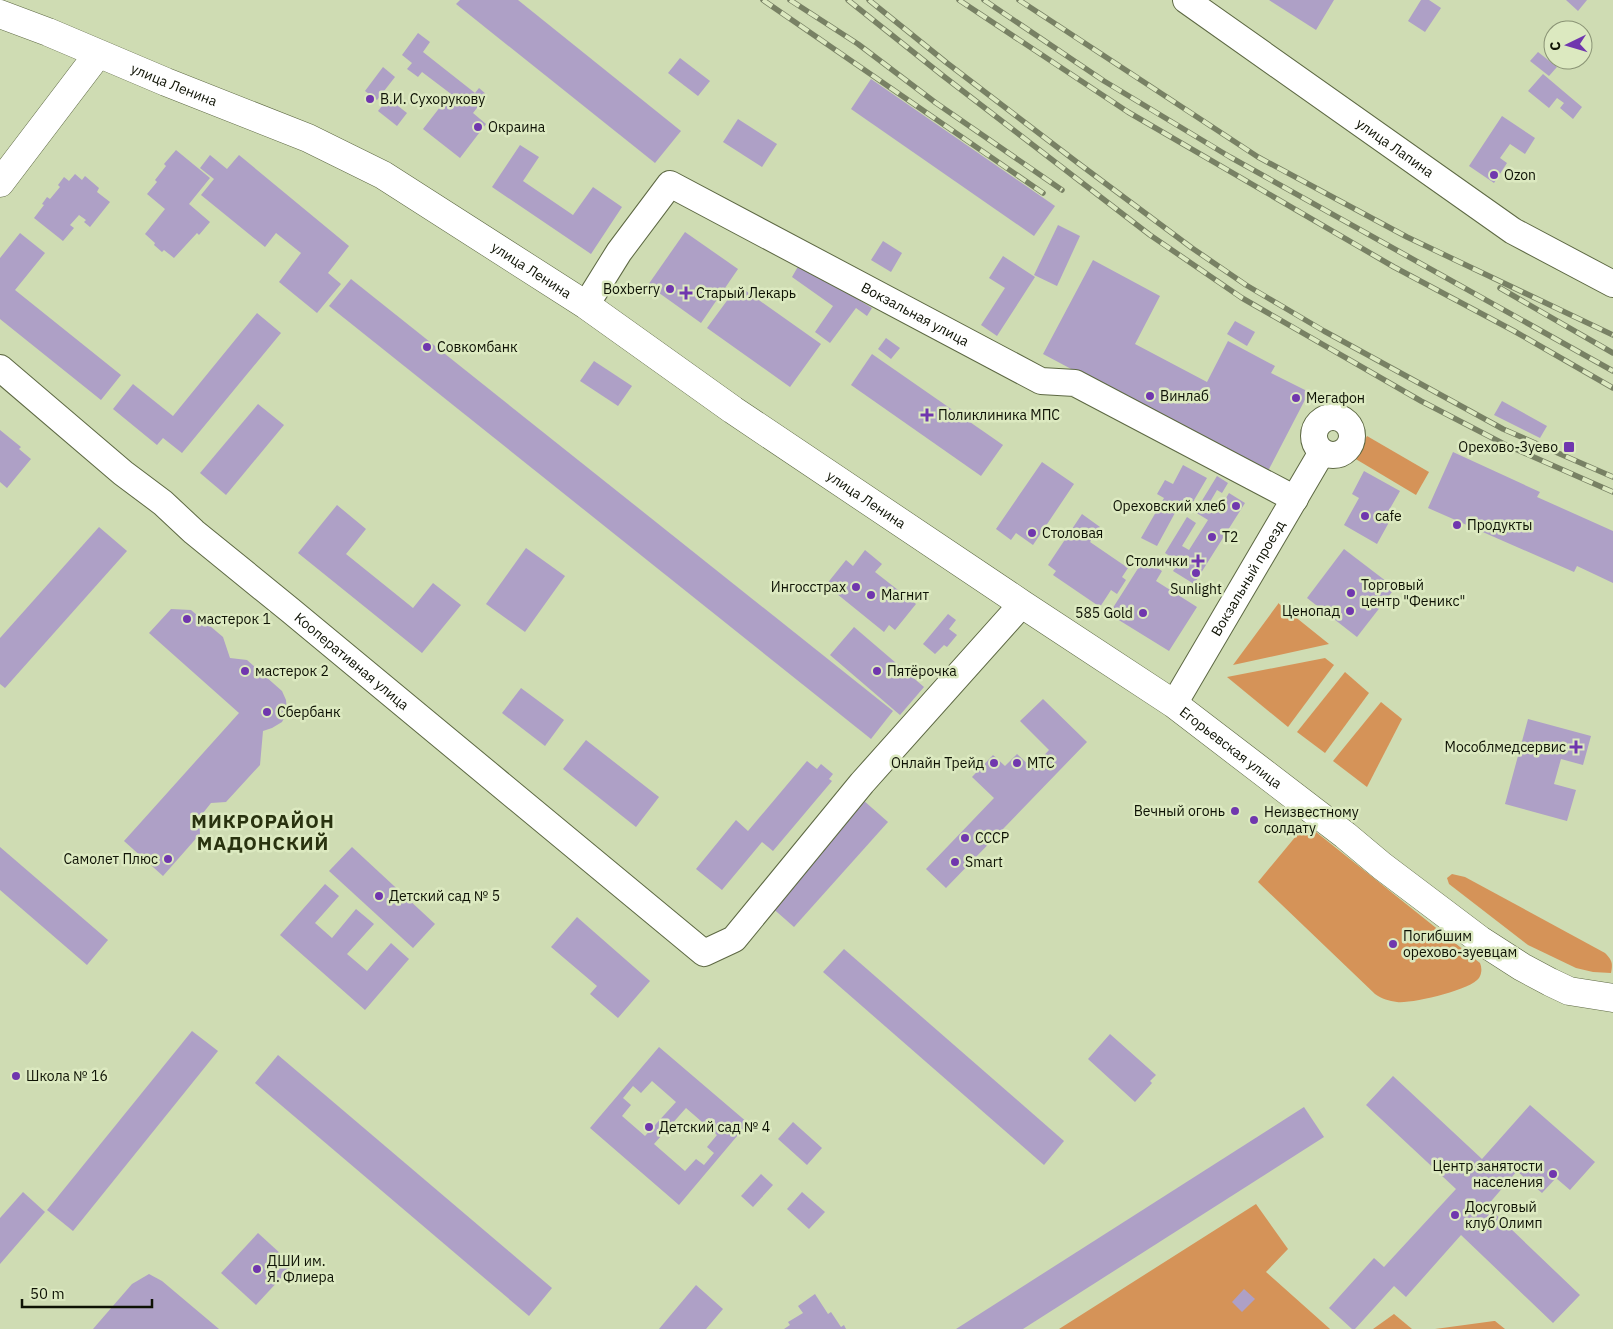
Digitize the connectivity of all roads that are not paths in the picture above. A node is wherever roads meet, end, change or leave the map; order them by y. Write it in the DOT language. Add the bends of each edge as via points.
graph roads {
  1 [pos="1186,0"];
  2 [pos="0,14"];
  3 [pos="98,54"];
  4 [pos="0,183"];
  5 [pos="1613,284"];
  6 [pos="586,305"];
  7 [pos="0,368"];
  8 [pos="1322,452"];
  9 [pos="1295,499"];
  10 [pos="1022,604"];
  11 [pos="1174,704"];
  12 [pos="1613,998"];
  1 -- 5 [label="street, улица Лапина" via="1513,232"];
  2 -- 3 [label="main road, улица Ленина"];
  3 -- 4 [label="main road"];
  3 -- 6 [label="main road, улица Ленина" via="308,138 383,175"];
  6 -- 9 [label="street, Вокзальная улица" via="670,184 1041,381 1075,383"];
  6 -- 10 [label="main road, улица Ленина" via="734,410"];
  7 -- 10 [label="street, Кооперативная улица" via="704,953 734,939 862,783"];
  8 -- 9 [label="street, Вокзальный проезд"];
  9 -- 11 [label="street, Вокзальный проезд"];
  10 -- 11 [label="main road, Егорьевская улица"];
  11 -- 12 [label="main road, Егорьевская улица" via="1480,940 1522,967 1569,991"];
}
